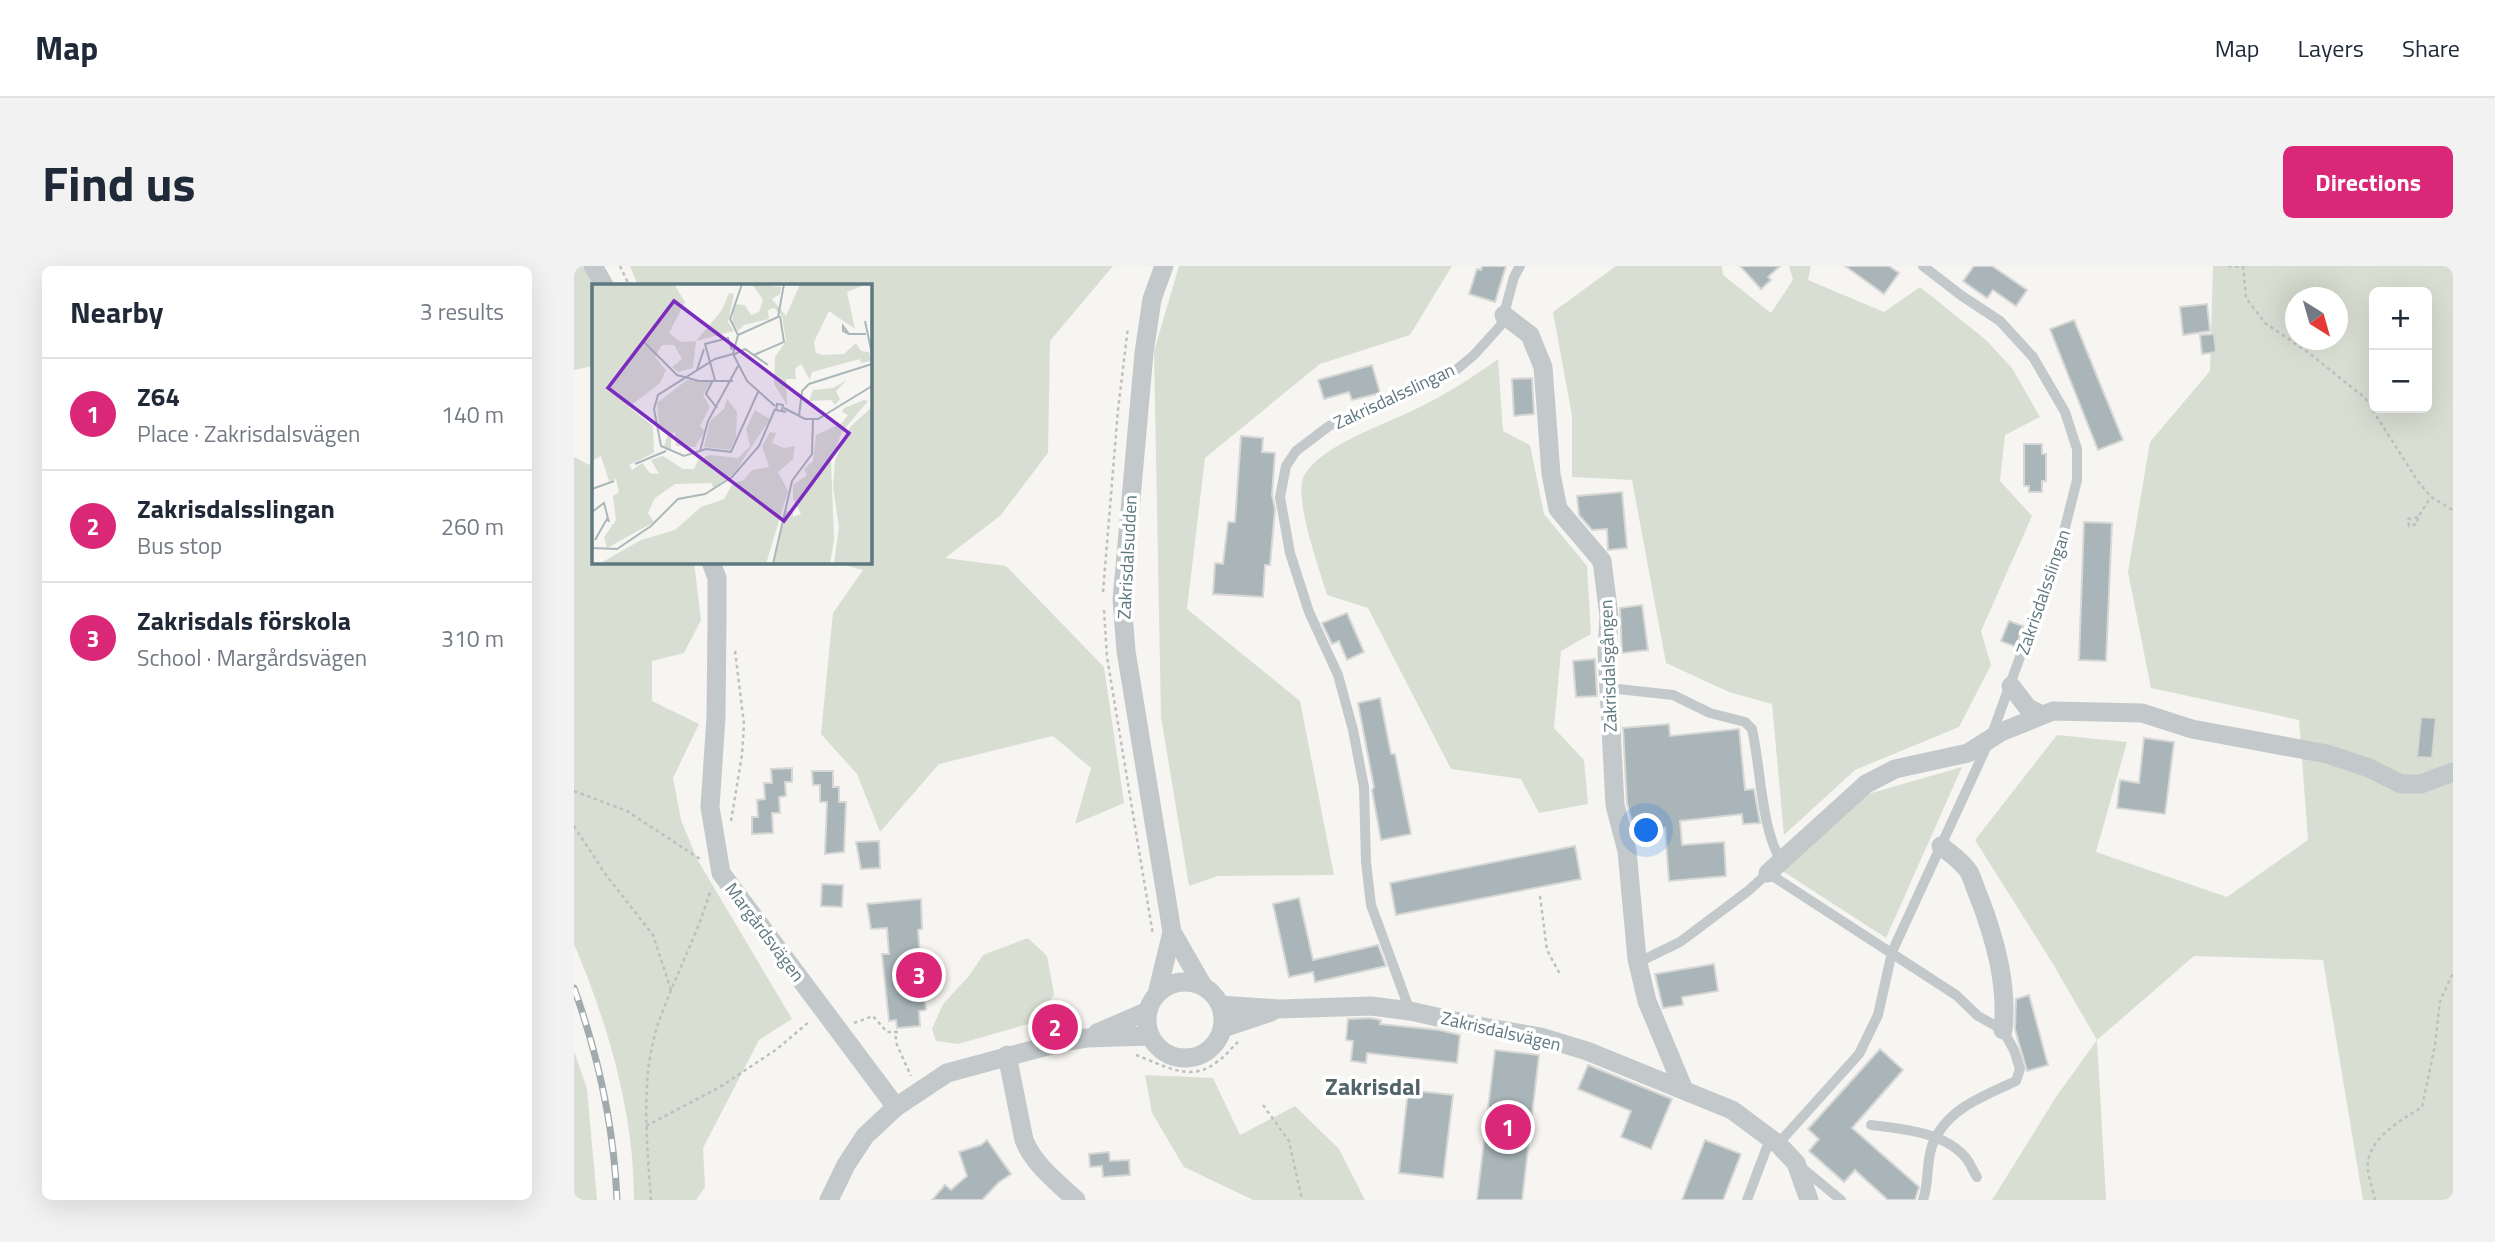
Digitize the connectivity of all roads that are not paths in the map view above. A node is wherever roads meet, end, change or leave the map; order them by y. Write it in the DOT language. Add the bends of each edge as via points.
graph roads {
  1 [pos="593,266"];
  2 [pos="1164,266"];
  3 [pos="1520,266"];
  4 [pos="1923,266"];
  5 [pos="603,284"];
  6 [pos="1504,315"];
  7 [pos="712,564"];
  8 [pos="2011,686"];
  9 [pos="1609,688"];
  10 [pos="2042,715"];
  11 [pos="1992,737"];
  12 [pos="2453,772"];
  13 [pos="1941,846"];
  14 [pos="1774,867"];
  15 [pos="1172,932"];
  16 [pos="1892,952"];
  17 [pos="1637,963"];
  18 [pos="1203,986"];
  19 [pos="1152,1003"];
  20 [pos="1221,1005"];
  21 [pos="1279,1010"];
  22 [pos="1410,1011"];
  23 [pos="1223,1028"];
  24 [pos="2003,1030"];
  25 [pos="1150,1036"];
  26 [pos="1087,1038"];
  27 [pos="1007,1055"];
  28 [pos="1684,1090"];
  29 [pos="896,1107"];
  30 [pos="1871,1125"];
  31 [pos="1936,1139"];
  32 [pos="1774,1142"];
  33 [pos="1796,1163"];
  34 [pos="1977,1177"];
  35 [pos="830,1200"];
  36 [pos="1076,1200"];
  37 [pos="1747,1200"];
  38 [pos="1809,1200"];
  39 [pos="1841,1200"];
  40 [pos="1923,1200"];
  1 -- 5 [label="street"];
  2 -- 15 [label="street, Zakrisdalsudden" via="1152,299 1144,353 1122,600 1126,651"];
  3 -- 6 [label="lane, Zakrisdalsslingan"];
  4 -- 8 [label="lane, Zakrisdalsslingan" via="2000,321 2033,357 2065,412 2077,449 2077,480 2068,522 2051,583"];
  6 -- 9 [label="street, Zakrisdalsgången" via="1530,335 1543,367 1558,509 1602,561 1609,616"];
  6 -- 22 [label="lane, Zakrisdalsslingan" via="1501,325 1474,355 1450,375 1329,426 1296,450 1286,466 1280,497 1290,552 1309,612 1338,675 1353,730 1364,787 1371,905"];
  7 -- 29 [label="street, Margårdsvägen" via="717,578 717,633 710,807 721,873"];
  8 -- 10 [label="street" via="2028,708"];
  8 -- 11 [label="lane, Zakrisdalsslingan"];
  9 -- 14 [label="lane" via="1673,695 1710,713 1745,722 1752,729"];
  9 -- 17 [label="street, Zakrisdalsgången" via="1615,806 1627,851"];
  10 -- 11 [label="street"];
  10 -- 12 [label="street" via="2053,710 2142,713 2192,729 2327,754 2401,784 2421,785"];
  11 -- 13 [label="lane, Zakrisdalsslingan"];
  11 -- 14 [label="street" via="1968,753 1895,769 1866,784"];
  13 -- 16 [label="lane, Zakrisdalsslingan"];
  13 -- 24 [label="street" via="1969,872 1989,923 2003,990"];
  14 -- 16 [label="lane"];
  14 -- 17 [label="lane" via="1680,942"];
  15 -- 18 [label="street, Zakrisdalsudden"];
  15 -- 19 [label="street, Zakrisdalsudden"];
  16 -- 24 [label="lane"];
  16 -- 32 [label="lane, Zakrisdalsslingan" via="1878,1015 1859,1054"];
  17 -- 28 [label="street, Zakrisdalsgången" via="1653,1020"];
  18 -- 19 [label="street" via="1178,982 1167,986"];
  18 -- 20 [label="street"];
  19 -- 25 [label="street"];
  19 -- 26 [label="street"];
  20 -- 21 [label="street, Zakrisdalsvägen"];
  20 -- 23 [label="street"];
  21 -- 22 [label="street, Zakrisdalsvägen" via="1349,1006"];
  21 -- 23 [label="street"];
  22 -- 28 [label="street, Zakrisdalsvägen" via="1541,1037"];
  23 -- 25 [label="street" via="1213,1047 1195,1058 1164,1052"];
  24 -- 31 [label="lane" via="2020,1069 2016,1081 1969,1102 1945,1123"];
  25 -- 26 [label="street"];
  26 -- 27 [label="street"];
  27 -- 29 [label="street" via="947,1073"];
  27 -- 36 [label="street" via="1029,1152"];
  28 -- 32 [label="street, Zakrisdalsvägen" via="1732,1110"];
  29 -- 35 [label="street" via="865,1136"];
  30 -- 31 [label="lane"];
  31 -- 34 [label="lane" via="1966,1158"];
  31 -- 40 [label="lane"];
  32 -- 33 [label="street, Zakrisdalsvägen"];
  32 -- 37 [label="lane"];
  33 -- 38 [label="street, Zakrisdalsvägen"];
  33 -- 39 [label="lane"];
}
